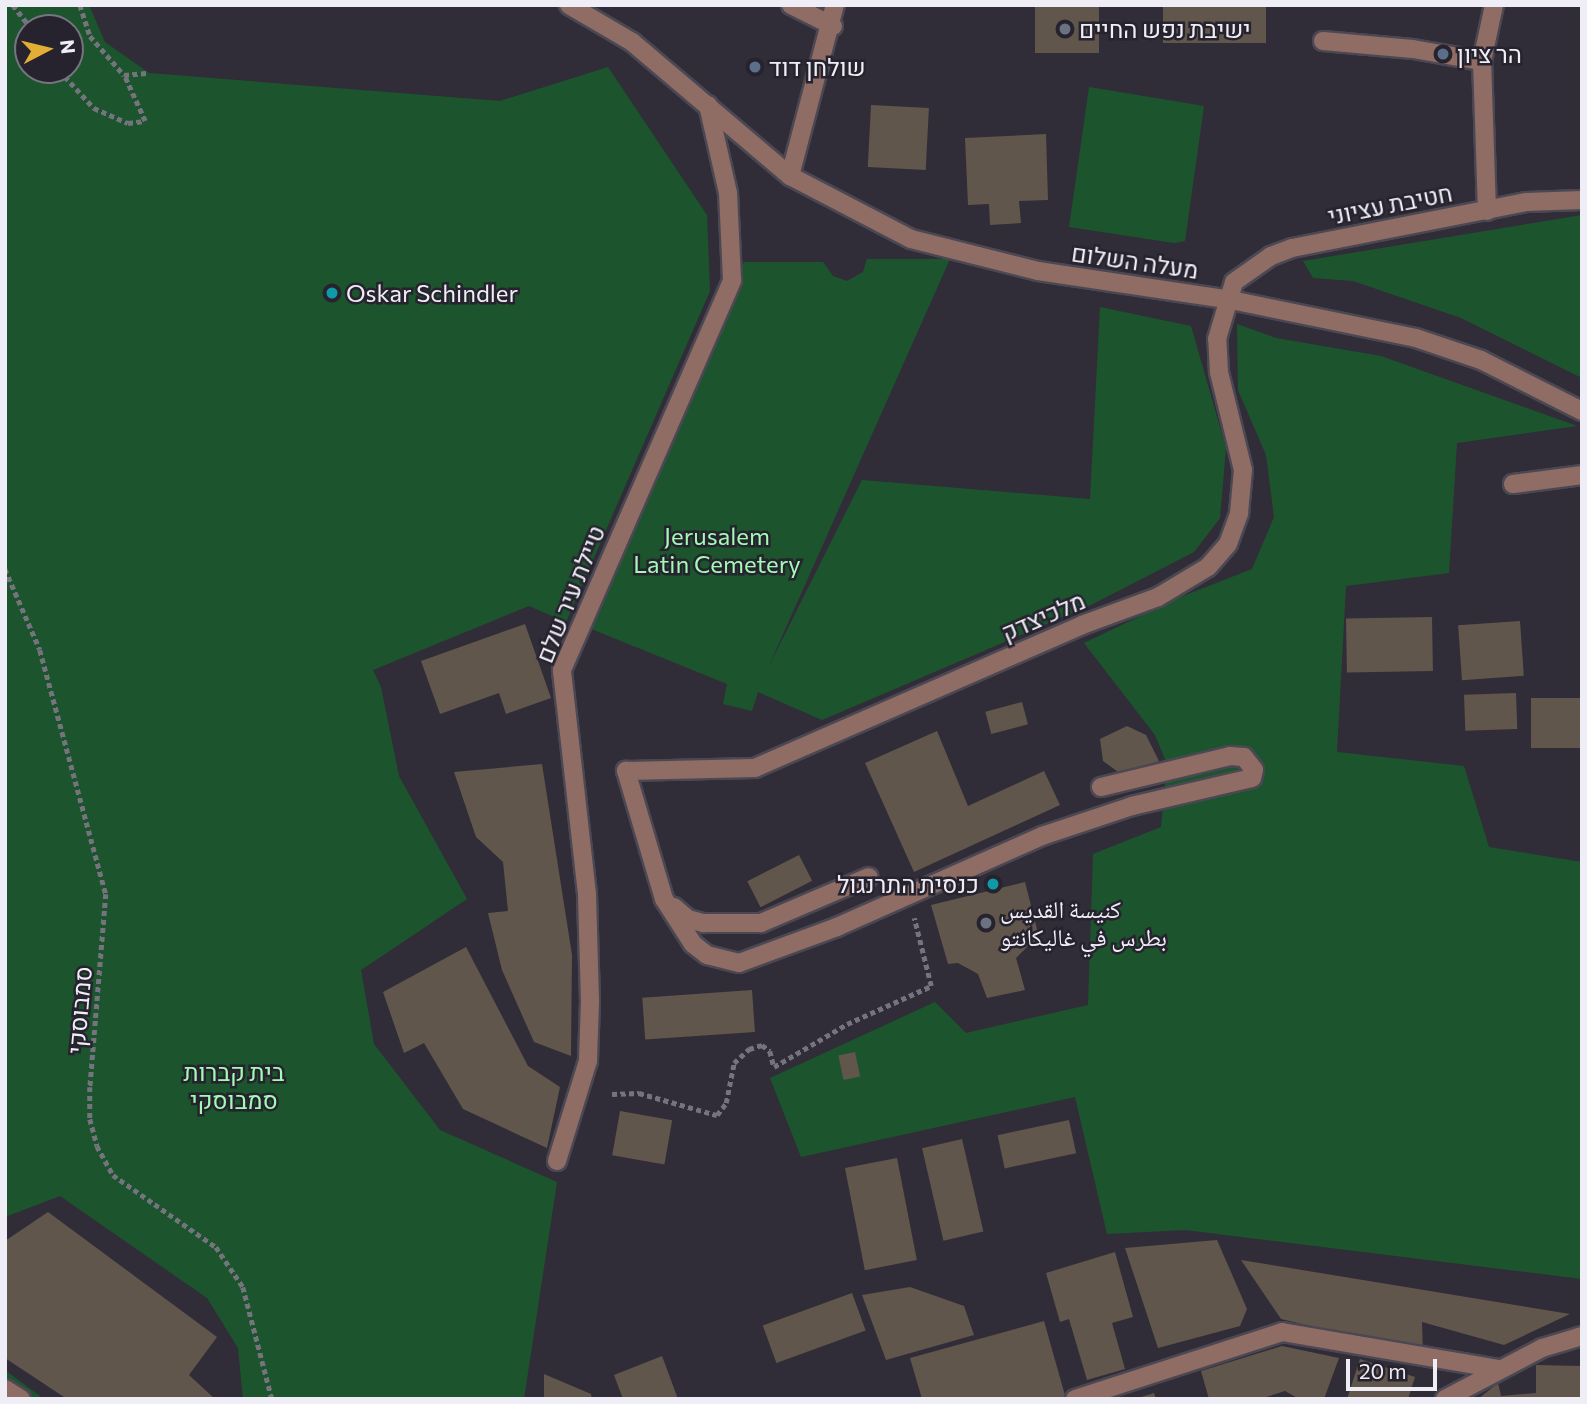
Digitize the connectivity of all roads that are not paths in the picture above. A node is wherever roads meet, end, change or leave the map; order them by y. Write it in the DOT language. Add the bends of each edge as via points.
graph roads {
  1 [pos="569,5"];
  2 [pos="792,5"];
  3 [pos="835,5"];
  4 [pos="1493,5"];
  5 [pos="833,26"];
  6 [pos="1323,41"];
  7 [pos="1482,61"];
  8 [pos="708,105"];
  9 [pos="790,176"];
  10 [pos="1582,200"];
  11 [pos="1488,211"];
  12 [pos="1226,299"];
  13 [pos="1582,411"];
  14 [pos="1582,475"];
  15 [pos="1513,484"];
  16 [pos="1101,787"];
  17 [pos="869,877"];
  18 [pos="664,899"];
  19 [pos="557,1161"];
  20 [pos="1582,1336"];
  21 [pos="1497,1370"];
  22 [pos="5,1389"];
  23 [pos="21,1399"];
  24 [pos="1075,1399"];
  25 [pos="1445,1399"];
  1 -- 8 [label="street, מעלה השלום" via="632,41"];
  2 -- 5 [label="street"];
  3 -- 5 [label="street"];
  4 -- 7 [label="street"];
  5 -- 9 [label="street"];
  6 -- 7 [label="street"];
  7 -- 11 [label="street"];
  8 -- 9 [label="street, מעלה השלום"];
  8 -- 19 [label="street, טיילת עיר שלם" via="728,193 732,280 562,670 587,894 590,1002 588,1061"];
  9 -- 12 [label="street, מעלה השלום" via="911,239 1038,271"];
  10 -- 11 [label="street, חטיבת עציוני" via="1526,202"];
  11 -- 12 [label="street, חטיבת עציוני" via="1292,248 1271,256 1234,282"];
  12 -- 13 [label="street, מעלה השלום" via="1416,338 1481,360"];
  12 -- 18 [label="street, מלכיצדק" via="1217,339 1219,372 1242,470 1238,513 1228,544 1208,568 1158,597 1082,625 755,768 626,771"];
  14 -- 15 [label="street"];
  16 -- 18 [label="street" via="1230,756 1244,757 1254,770 1252,778 1132,806 1042,836 838,927 739,963 707,955 693,944"];
  17 -- 18 [label="street" via="761,923 703,923 688,919"];
  20 -- 21 [label="street" via="1542,1348"];
  21 -- 24 [label="street" via="1282,1332"];
  21 -- 25 [label="street"];
  22 -- 23 [label="street"];
}
